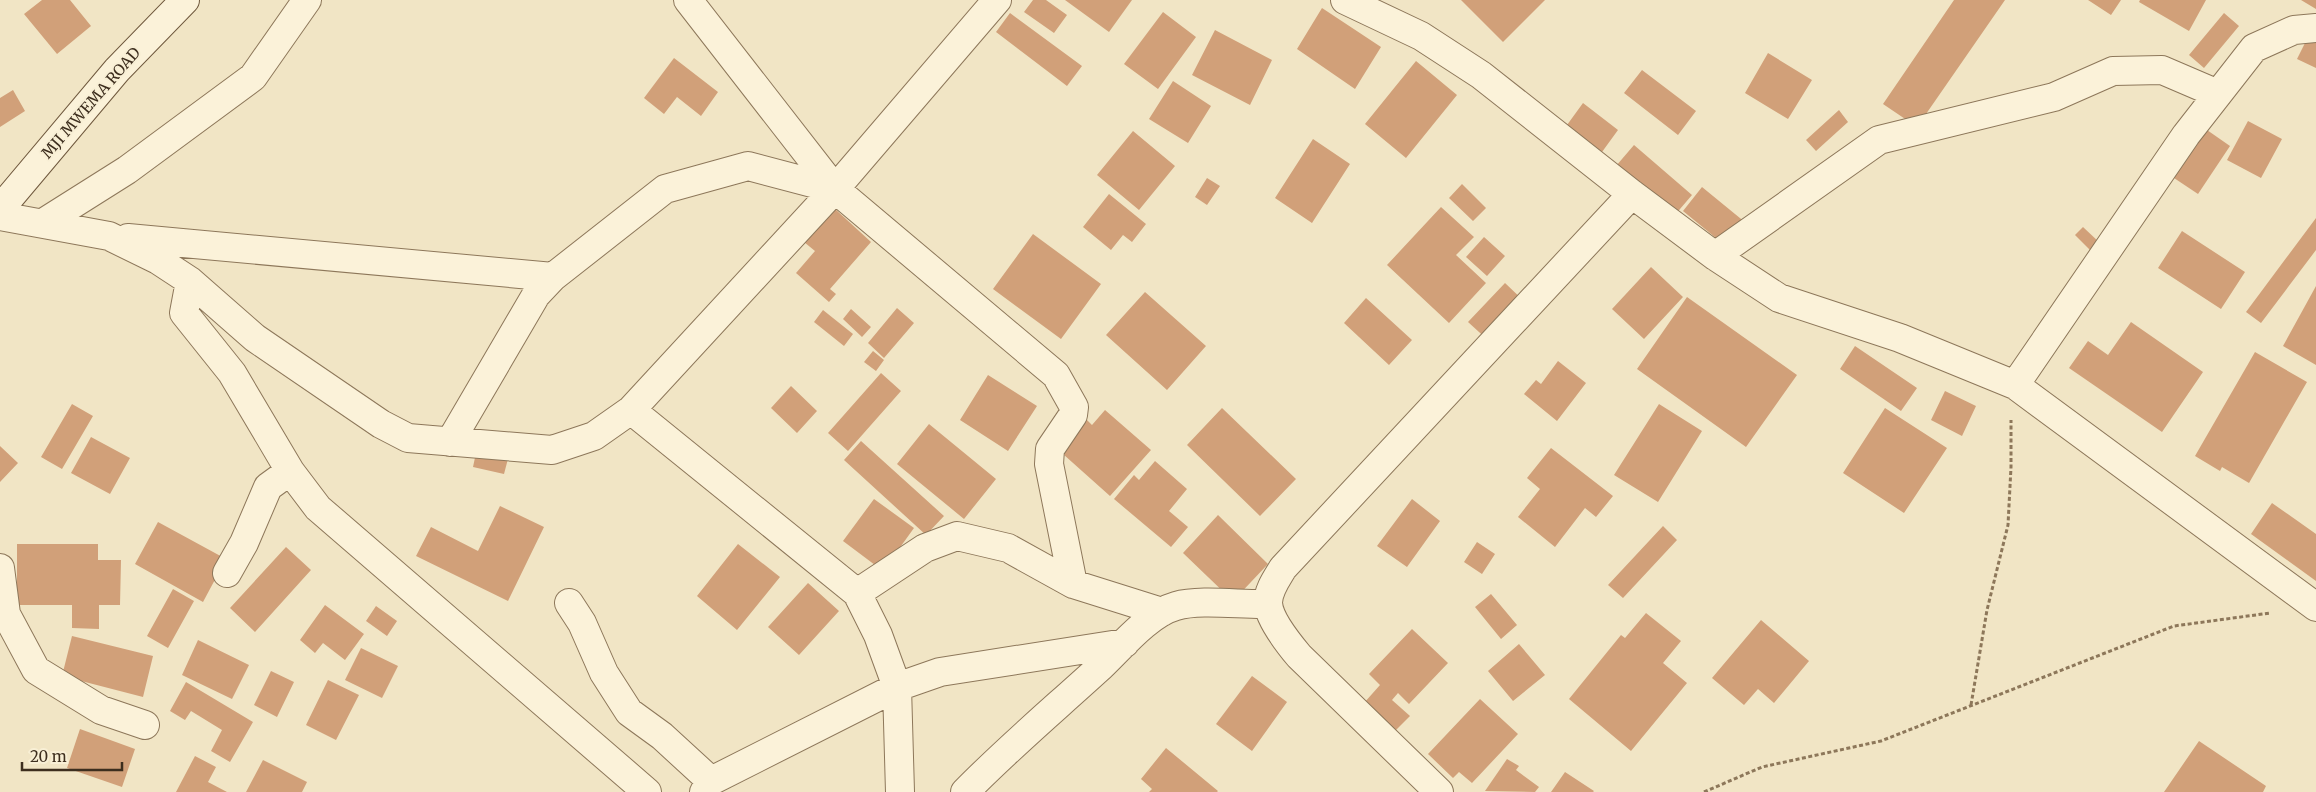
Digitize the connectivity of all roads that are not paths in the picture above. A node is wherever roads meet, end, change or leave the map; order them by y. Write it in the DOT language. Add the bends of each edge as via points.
graph roads {
  1 [pos="186,0"];
  2 [pos="307,0"];
  3 [pos="688,0"];
  4 [pos="998,0"];
  5 [pos="1345,0"];
  6 [pos="2316,28"];
  7 [pos="2218,94"];
  8 [pos="835,188"];
  9 [pos="1632,194"];
  10 [pos="0,209"];
  11 [pos="0,216"];
  12 [pos="43,223"];
  13 [pos="109,236"];
  14 [pos="1715,256"];
  15 [pos="553,277"];
  16 [pos="190,281"];
  17 [pos="2011,383"];
  18 [pos="631,410"];
  19 [pos="450,442"];
  20 [pos="290,471"];
  21 [pos="0,568"];
  22 [pos="227,573"];
  23 [pos="1073,584"];
  24 [pos="857,593"];
  25 [pos="569,603"];
  26 [pos="1268,604"];
  27 [pos="2316,607"];
  28 [pos="1162,612"];
  29 [pos="1125,643"];
  30 [pos="897,687"];
  31 [pos="145,725"];
  32 [pos="708,786"];
  33 [pos="646,792"];
  34 [pos="900,792"];
  35 [pos="964,792"];
  36 [pos="1439,792"];
  1 -- 10 [label="street, MJI MWEMA ROAD" via="118,70"];
  2 -- 12 [label="street" via="253,77 126,170"];
  3 -- 8 [label="street"];
  4 -- 8 [label="street"];
  5 -- 9 [label="street" via="1421,36 1480,75"];
  6 -- 7 [label="street" via="2294,30 2254,48"];
  7 -- 14 [label="street" via="2162,70 2113,72 2054,97 1879,140"];
  7 -- 17 [label="street"];
  8 -- 15 [label="street" via="748,166 664,189"];
  8 -- 18 [label="street"];
  8 -- 23 [label="street" via="1056,374 1074,407 1073,415 1050,449 1049,464"];
  9 -- 14 [label="street"];
  9 -- 26 [label="street" via="1283,568 1272,586"];
  11 -- 12 [label="street"];
  12 -- 13 [label="street"];
  13 -- 15 [label="street"];
  13 -- 16 [label="street" via="158,260"];
  14 -- 17 [label="street" via="1780,298 1900,338"];
  15 -- 19 [label="street" via="536,295"];
  16 -- 19 [label="street" via="255,338 381,424 408,438"];
  16 -- 20 [label="street" via="184,313 232,373"];
  17 -- 27 [label="street"];
  18 -- 19 [label="street" via="594,436 552,450"];
  18 -- 24 [label="street"];
  20 -- 22 [label="street" via="268,487"];
  20 -- 33 [label="street" via="318,508"];
  21 -- 31 [label="street" via="6,614 36,670 101,710"];
  23 -- 24 [label="street" via="1008,548 956,536 925,548"];
  23 -- 28 [label="street"];
  24 -- 30 [label="street"];
  25 -- 32 [label="street" via="582,623 604,673 629,712 662,736"];
  26 -- 28 [label="street" via="1192,604"];
  26 -- 36 [label="street" via="1276,624 1299,656"];
  28 -- 29 [label="street"];
  29 -- 30 [label="street" via="940,672"];
  29 -- 35 [label="street"];
  30 -- 32 [label="street"];
  30 -- 34 [label="street"];
}
